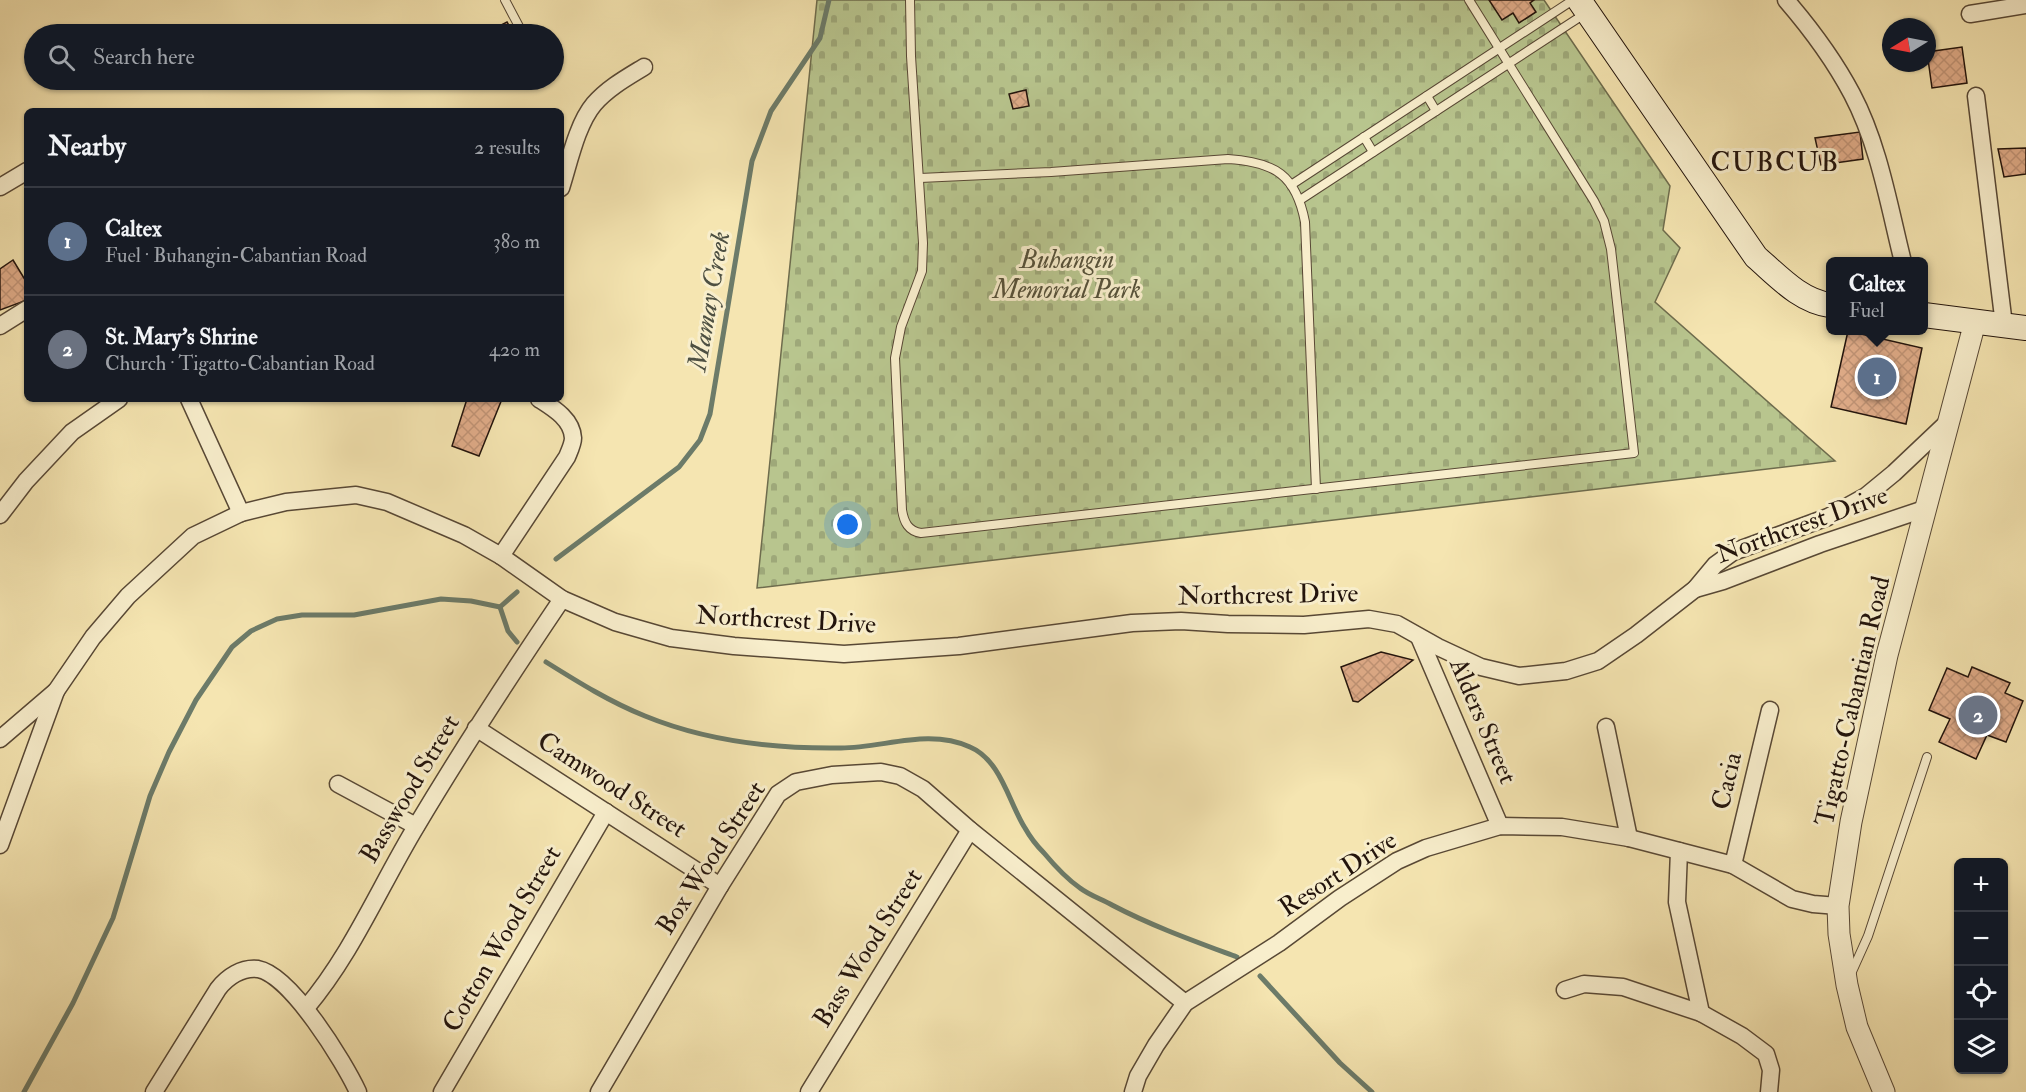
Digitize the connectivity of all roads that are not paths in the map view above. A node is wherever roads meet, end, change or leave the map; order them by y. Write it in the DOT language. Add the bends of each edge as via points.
graph roads {
  1 [pos="505,0"];
  2 [pos="910,0"];
  3 [pos="1469,0"];
  4 [pos="1786,0"];
  5 [pos="1579,4"];
  6 [pos="2026,5"];
  7 [pos="1970,14"];
  8 [pos="518,24"];
  9 [pos="1499,49"];
  10 [pos="1509,64"];
  11 [pos="644,67"];
  12 [pos="1426,96"];
  13 [pos="1976,96"];
  14 [pos="1436,111"];
  15 [pos="1364,137"];
  16 [pos="1373,152"];
  17 [pos="24,173"];
  18 [pos="920,178"];
  19 [pos="564,179"];
  20 [pos="1291,185"];
  21 [pos="0,187"];
  22 [pos="1300,201"];
  23 [pos="1902,257"];
  24 [pos="1826,304"];
  25 [pos="24,311"];
  26 [pos="1928,316"];
  27 [pos="1975,322"];
  28 [pos="0,326"];
  29 [pos="2015,327"];
  30 [pos="115,402"];
  31 [pos="190,402"];
  32 [pos="544,402"];
  33 [pos="1950,420"];
  34 [pos="1316,489"];
  35 [pos="1927,508"];
  36 [pos="241,513"];
  37 [pos="0,515"];
  38 [pos="1812,523"];
  39 [pos="1820,544"];
  40 [pos="501,556"];
  41 [pos="1695,589"];
  42 [pos="562,599"];
  43 [pos="1419,637"];
  44 [pos="56,691"];
  45 [pos="1770,710"];
  46 [pos="1606,727"];
  47 [pos="476,728"];
  48 [pos="0,739"];
  49 [pos="1927,757"];
  50 [pos="338,784"];
  51 [pos="606,812"];
  52 [pos="416,826"];
  53 [pos="1500,826"];
  54 [pos="970,830"];
  55 [pos="1629,838"];
  56 [pos="0,845"];
  57 [pos="1679,851"];
  58 [pos="1733,864"];
  59 [pos="720,886"];
  60 [pos="1838,906"];
  61 [pos="1847,985"];
  62 [pos="1565,990"];
  63 [pos="1185,1003"];
  64 [pos="306,1008"];
  65 [pos="1701,1013"];
  66 [pos="353,1089"];
  67 [pos="154,1092"];
  68 [pos="442,1092"];
  69 [pos="599,1092"];
  70 [pos="809,1092"];
  71 [pos="1133,1092"];
  72 [pos="1769,1092"];
  73 [pos="1884,1092"];
  1 -- 8 [label="lane"];
  2 -- 18 [label="lane"];
  3 -- 9 [label="lane"];
  4 -- 23 [label="street" via="1825,50 1853,95 1871,139"];
  5 -- 9 [label="lane"];
  5 -- 10 [label="lane"];
  5 -- 24 [label="main road" via="1756,256 1787,285"];
  6 -- 7 [label="street"];
  9 -- 10 [label="lane"];
  9 -- 12 [label="lane"];
  10 -- 14 [label="lane"];
  10 -- 34 [label="lane" via="1594,201 1609,235 1634,453"];
  11 -- 19 [label="street" via="592,106"];
  12 -- 14 [label="lane"];
  12 -- 15 [label="lane"];
  13 -- 29 [label="street"];
  14 -- 16 [label="lane"];
  15 -- 16 [label="lane"];
  15 -- 20 [label="lane"];
  16 -- 22 [label="lane"];
  17 -- 21 [label="street"];
  18 -- 20 [label="lane" via="1228,159 1266,165"];
  18 -- 34 [label="lane" via="922,271 901,327 896,358 902,510 914,532"];
  20 -- 22 [label="lane"];
  22 -- 34 [label="lane" via="1306,244"];
  25 -- 28 [label="street"];
  26 -- 27 [label="main road"];
  27 -- 29 [label="main road"];
  27 -- 33 [label="street, Tigatto-Cabantian Road"];
  30 -- 37 [label="street" via="72,432"];
  31 -- 36 [label="street"];
  32 -- 40 [label="street" via="569,424 573,439 567,458"];
  33 -- 35 [label="street, Tigatto-Cabantian Road"];
  33 -- 38 [label="street, Northcrest Drive" via="1866,496"];
  35 -- 39 [label="street, Northcrest Drive"];
  35 -- 60 [label="street, Tigatto-Cabantian Road" via="1887,655 1851,822"];
  36 -- 40 [label="street, Northcrest Drive" via="286,502 356,495 387,502 464,535"];
  36 -- 44 [label="street, Northcrest Drive" via="194,536 128,596 93,637"];
  38 -- 39 [label="street"];
  38 -- 41 [label="street, Northcrest Drive" via="1733,552 1715,565"];
  39 -- 41 [label="street, Northcrest Drive"];
  40 -- 42 [label="street, Northcrest Drive"];
  41 -- 43 [label="street, Northcrest Drive" via="1598,661 1566,671 1519,676 1481,667"];
  42 -- 43 [label="street, Northcrest Drive" via="615,622 671,638 844,654 959,646 1132,623 1181,621 1304,625 1369,619 1397,624"];
  42 -- 47 [label="street, Basswood Street"];
  43 -- 53 [label="street, Alders Street"];
  44 -- 48 [label="street, Northcrest Drive"];
  44 -- 56 [label="street"];
  45 -- 58 [label="street, Cacia"];
  46 -- 55 [label="street"];
  47 -- 51 [label="street, Camwood Street"];
  47 -- 52 [label="street, Basswood Street"];
  49 -- 61 [label="lane" via="1868,936"];
  50 -- 52 [label="street"];
  51 -- 59 [label="street, Camwood Street"];
  51 -- 68 [label="street, Cotton Wood Street"];
  52 -- 64 [label="street, Basswood Street" via="334,971"];
  53 -- 55 [label="street, Resort Drive" via="1562,827"];
  53 -- 63 [label="street, Resort Drive" via="1397,861 1279,944"];
  54 -- 59 [label="street, Box Wood Street" via="923,789 900,776 881,772 796,782 778,794"];
  54 -- 63 [label="street, Box Wood Street"];
  54 -- 70 [label="street, Bass Wood Street"];
  55 -- 57 [label="street, Resort Drive"];
  57 -- 58 [label="street, Resort Drive"];
  57 -- 65 [label="street" via="1677,902"];
  58 -- 60 [label="street, Resort Drive" via="1792,899"];
  59 -- 69 [label="street, Box Wood Street"];
  60 -- 61 [label="street, Tigatto-Cabantian Road"];
  61 -- 73 [label="street, Tigatto-Cabantian Road" via="1857,1026"];
  62 -- 65 [label="street" via="1584,984 1623,987"];
  63 -- 71 [label="street, Resort Drive" via="1156,1045"];
  64 -- 66 [label="street"];
  64 -- 67 [label="street" via="280,982 258,969 226,979"];
  65 -- 72 [label="street" via="1766,1054 1771,1070"];
}
